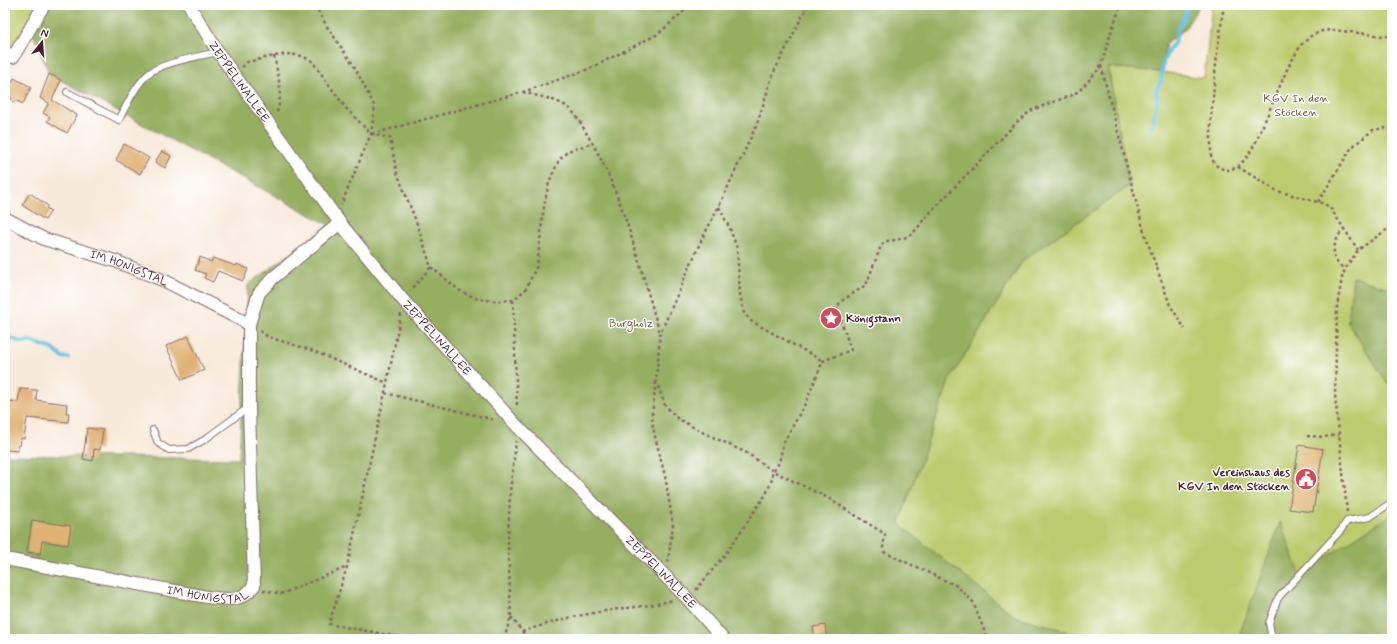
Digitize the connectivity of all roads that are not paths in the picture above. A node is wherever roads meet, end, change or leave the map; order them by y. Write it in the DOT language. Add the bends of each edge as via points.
graph roads {
  1 [pos="44,5"];
  2 [pos="190,5"];
  3 [pos="5,52"];
  4 [pos="218,52"];
  5 [pos="67,92"];
  6 [pos="5,218"];
  7 [pos="340,223"];
  8 [pos="249,324"];
  9 [pos="249,407"];
  10 [pos="153,430"];
  11 [pos="1392,502"];
  12 [pos="5,559"];
  13 [pos="723,639"];
  14 [pos="1272,639"];
  1 -- 3 [label="street" via="14,57"];
  2 -- 4 [label="street, ZEPPELINALLEE"];
  4 -- 5 [label="lane" via="163,66 148,74 132,95 119,120"];
  4 -- 7 [label="street, ZEPPELINALLEE"];
  6 -- 8 [label="street, IM HONIGSTAL" via="44,239 115,261 165,281"];
  7 -- 8 [label="street, IM HONIGSTAL" via="274,277 259,293"];
  7 -- 13 [label="street, ZEPPELINALLEE" via="403,300 517,426 666,576"];
  8 -- 9 [label="street, IM HONIGSTAL"];
  9 -- 10 [label="lane" via="188,449 169,450 158,443"];
  9 -- 12 [label="street, IM HONIGSTAL" via="254,586 242,598 233,600 207,597"];
  11 -- 14 [label="lane" via="1370,517 1347,521 1342,530 1278,598 1269,623"];
}
